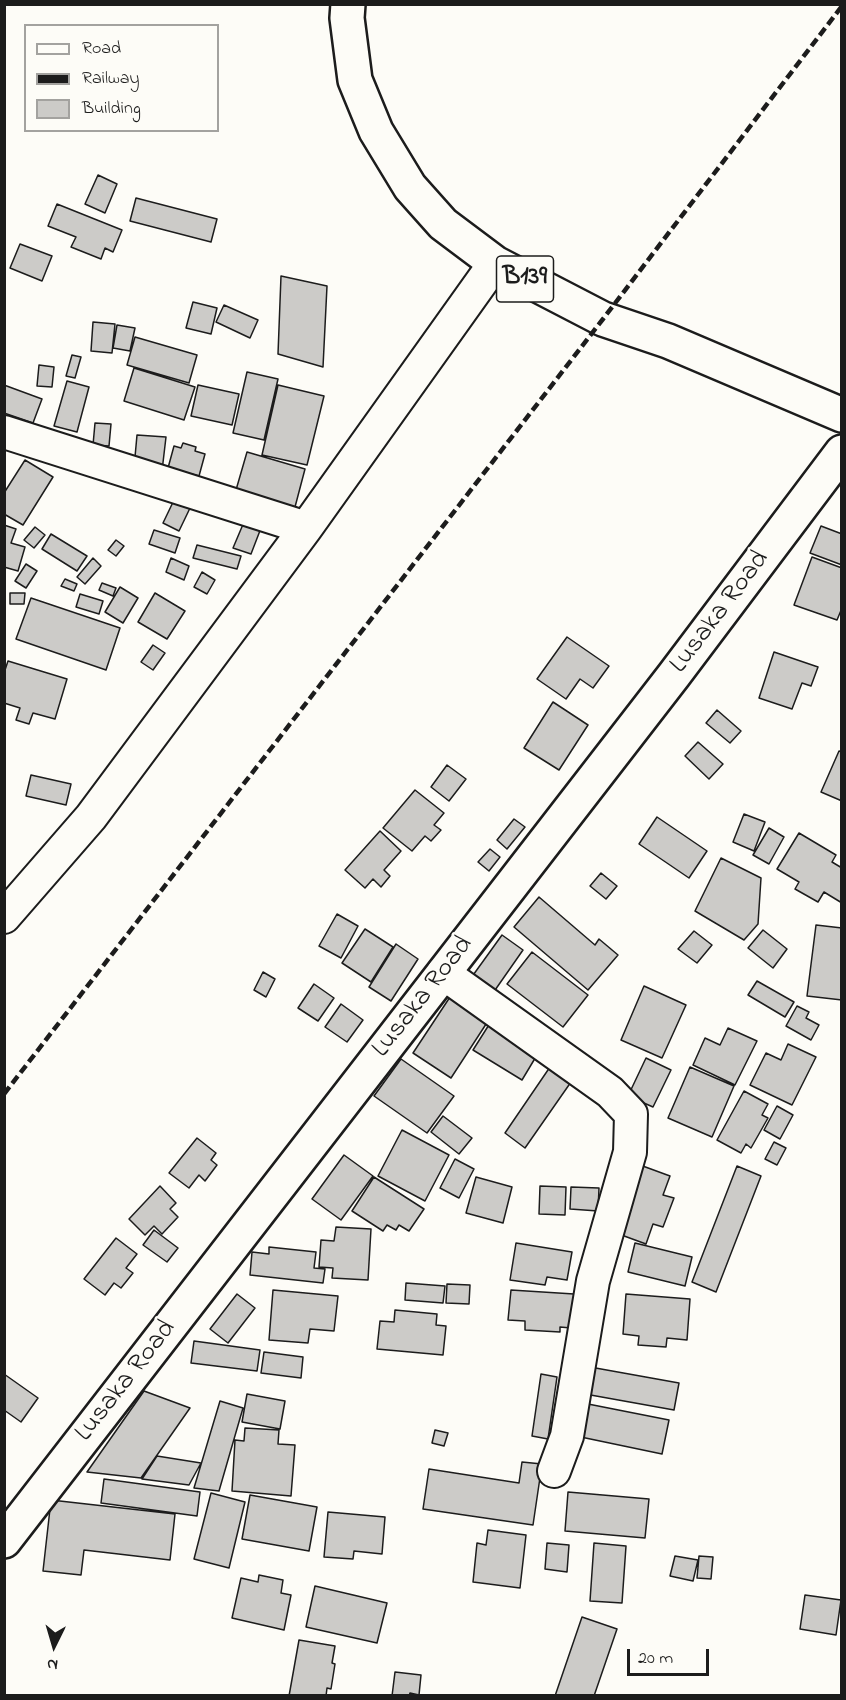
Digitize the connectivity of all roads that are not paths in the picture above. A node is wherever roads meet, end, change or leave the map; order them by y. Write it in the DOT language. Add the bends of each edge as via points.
graph roads {
  1 [pos="348,4"];
  2 [pos="495,263"];
  3 [pos="842,415"];
  4 [pos="4,432"];
  5 [pos="842,452"];
  6 [pos="306,528"];
  7 [pos="7,911"];
  8 [pos="443,974"];
  9 [pos="554,1472"];
  10 [pos="4,1541"];
  1 -- 2 [label="street, B139" via="355,80 376,131 410,187 443,225"];
  2 -- 3 [label="street, B139" via="603,319 668,341"];
  2 -- 6 [label="street"];
  4 -- 6 [label="street"];
  5 -- 8 [label="street, Lusaka Road"];
  6 -- 7 [label="street" via="91,817"];
  8 -- 9 [label="street" via="610,1092 631,1114 630,1152 593,1281 567,1436"];
  8 -- 10 [label="street, Lusaka Road"];
}
